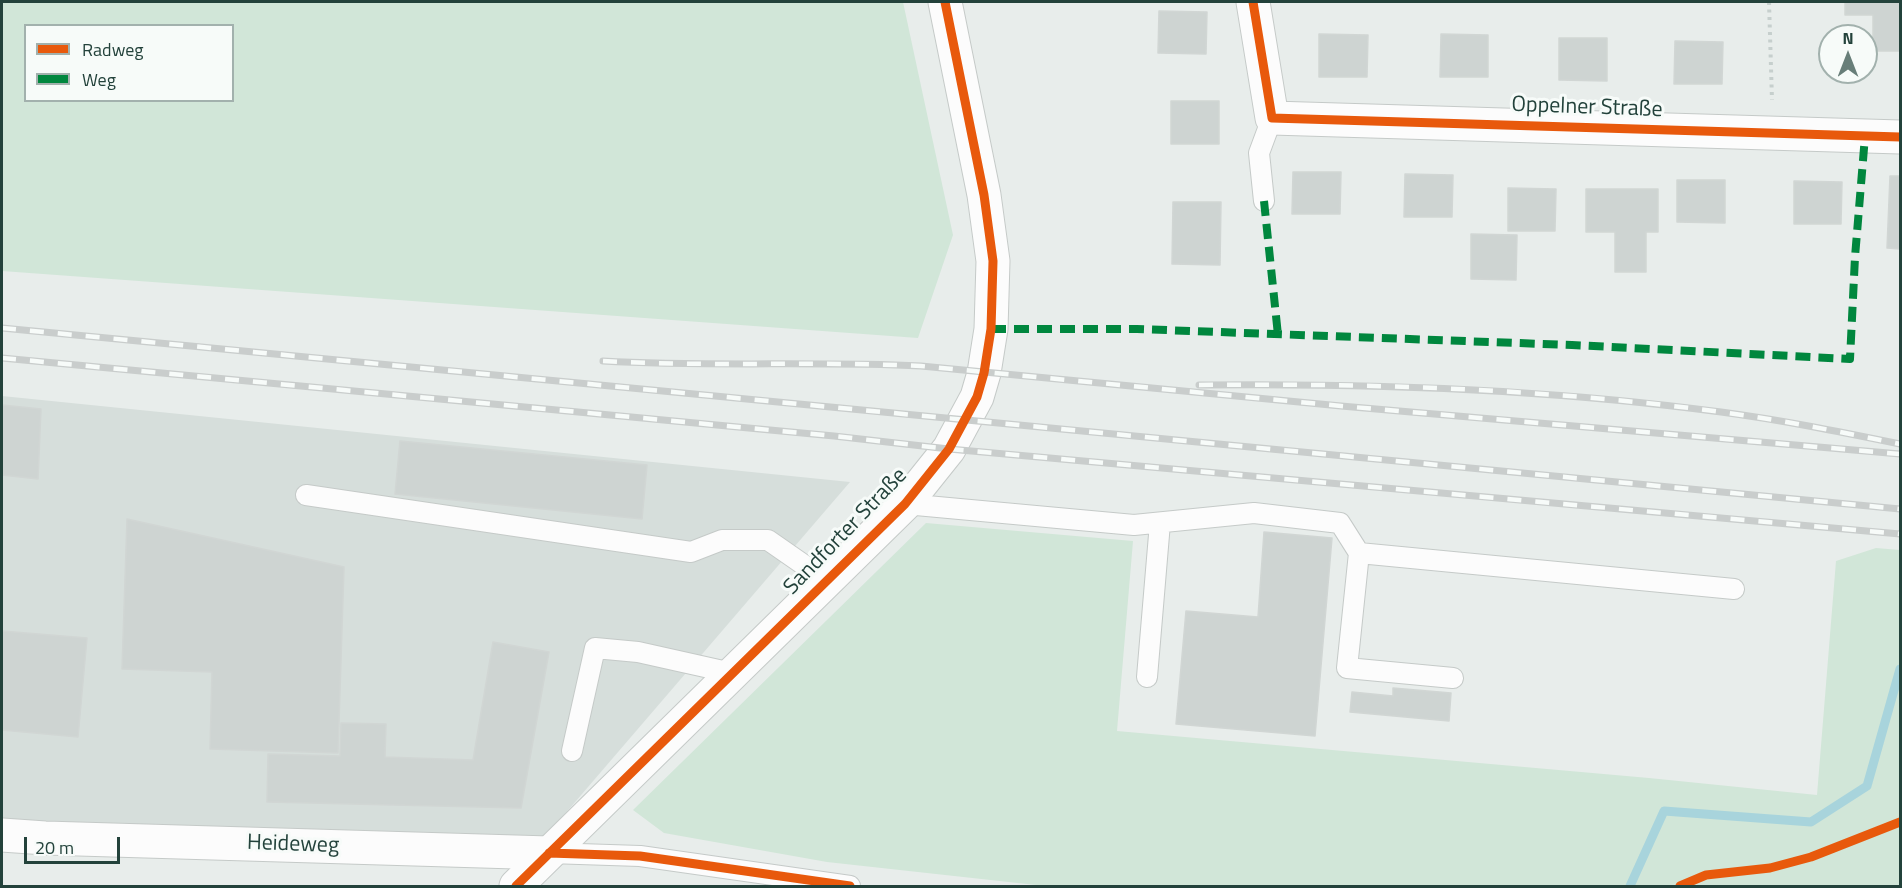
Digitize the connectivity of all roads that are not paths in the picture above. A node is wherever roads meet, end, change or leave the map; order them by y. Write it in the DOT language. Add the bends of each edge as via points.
graph roads {
  1 [pos="945,2"];
  2 [pos="1253,2"];
  3 [pos="1272,118"];
  4 [pos="1900,137"];
  5 [pos="1264,201"];
  6 [pos="306,495"];
  7 [pos="905,504"];
  8 [pos="1160,523"];
  9 [pos="1359,553"];
  10 [pos="827,581"];
  11 [pos="1734,589"];
  12 [pos="732,674"];
  13 [pos="1147,677"];
  14 [pos="1454,678"];
  15 [pos="572,751"];
  16 [pos="2,835"];
  17 [pos="549,853"];
  18 [pos="516,886"];
  19 [pos="850,886"];
  1 -- 7 [label="street, Sandforter Straße" via="984,195 993,261 991,329 976,397 949,448"];
  2 -- 3 [label="street"];
  3 -- 4 [label="street, Oppelner Straße"];
  3 -- 5 [label="lane" via="1260,153"];
  6 -- 10 [label="lane" via="691,552 722,540 768,540"];
  7 -- 8 [label="lane" via="1134,525"];
  7 -- 10 [label="street, Sandforter Straße"];
  8 -- 9 [label="lane" via="1254,513 1340,523"];
  8 -- 13 [label="lane"];
  9 -- 11 [label="lane"];
  9 -- 14 [label="lane" via="1347,668"];
  10 -- 12 [label="street, Sandforter Straße"];
  12 -- 15 [label="lane" via="638,652 595,648"];
  12 -- 17 [label="street, Sandforter Straße"];
  16 -- 17 [label="street, Heideweg"];
  17 -- 18 [label="street, Sandforter Straße"];
  17 -- 19 [label="lane" via="640,856"];
}
